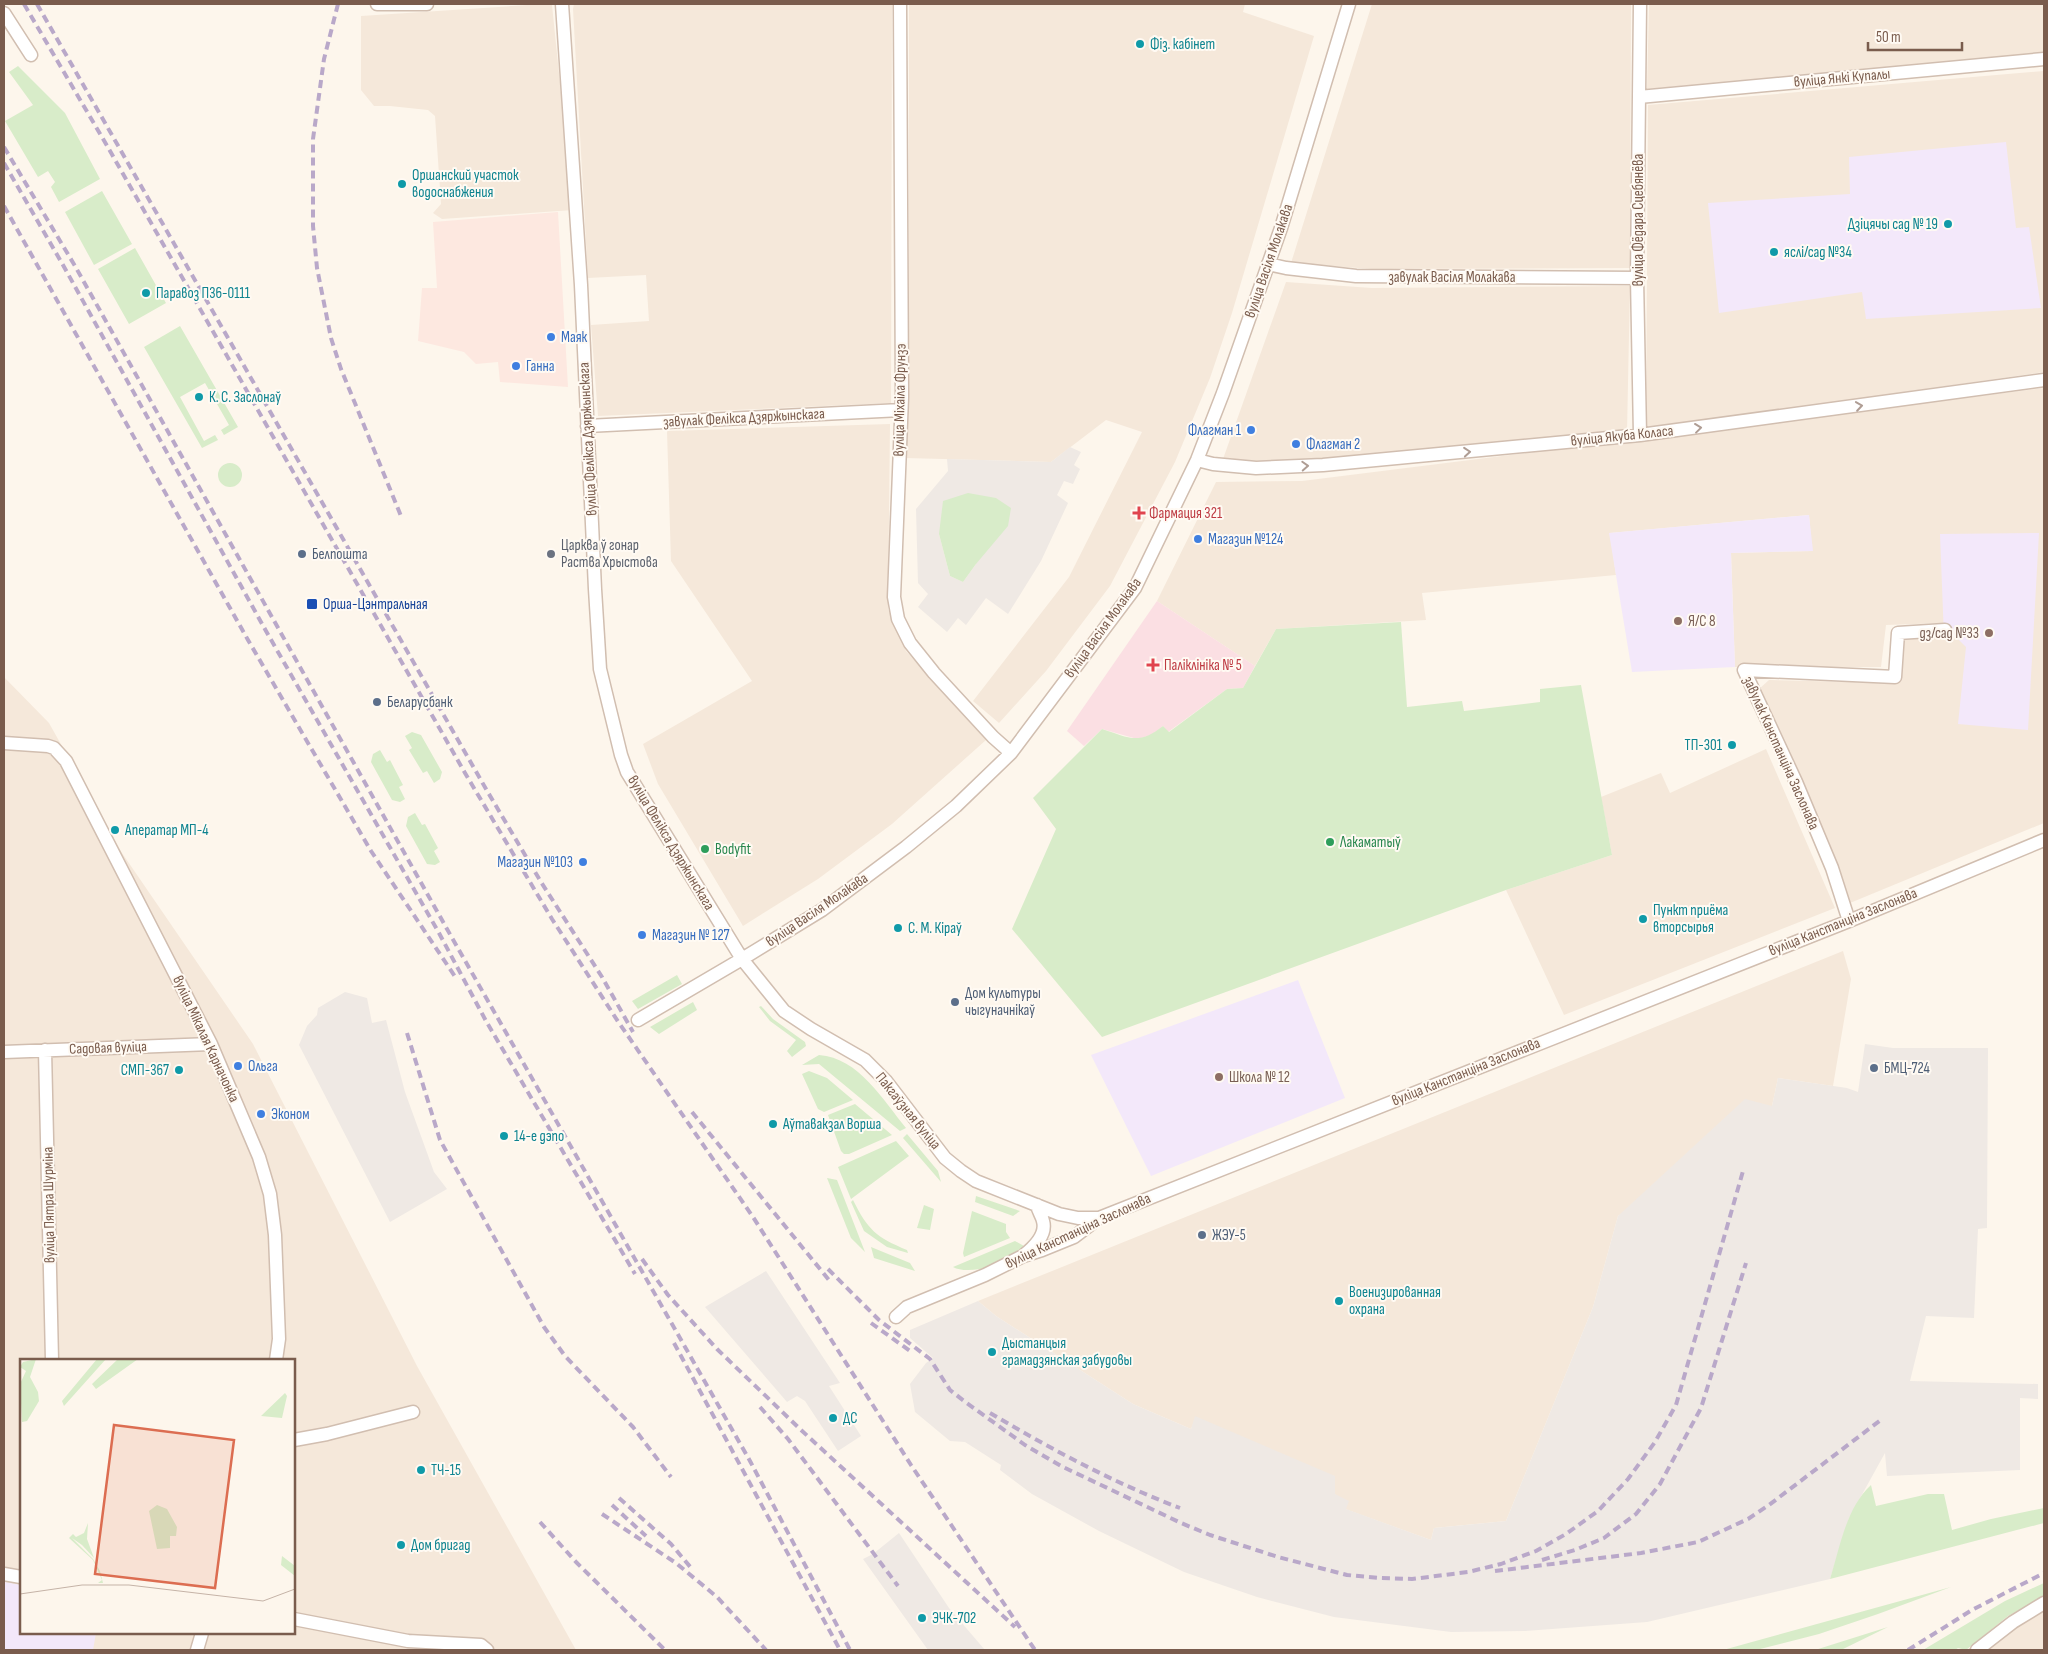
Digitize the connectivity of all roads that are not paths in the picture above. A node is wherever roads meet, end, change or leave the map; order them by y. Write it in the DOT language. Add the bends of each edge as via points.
graph roads {
  1 [pos="377,4"];
  2 [pos="428,4"];
  3 [pos="562,4"];
  4 [pos="900,4"];
  5 [pos="1350,4"];
  6 [pos="1640,4"];
  7 [pos="4,13"];
  8 [pos="31,55"];
  9 [pos="2044,59"];
  10 [pos="1639,98"];
  11 [pos="1268,264"];
  12 [pos="1637,278"];
  13 [pos="2044,380"];
  14 [pos="901,410"];
  15 [pos="587,426"];
  16 [pos="1640,435"];
  17 [pos="1198,460"];
  18 [pos="1945,630"];
  19 [pos="4,743"];
  20 [pos="1011,753"];
  21 [pos="2044,840"];
  22 [pos="1848,921"];
  23 [pos="742,959"];
  24 [pos="638,1020"];
  25 [pos="212,1044"];
  26 [pos="45,1050"];
  27 [pos="4,1052"];
  28 [pos="1037,1206"];
  29 [pos="1099,1218"];
  30 [pos="1023,1256"];
  31 [pos="896,1317"];
  32 [pos="52,1359"];
  33 [pos="276,1359"];
  34 [pos="413,1412"];
  35 [pos="295,1440"];
  36 [pos="4,1574"];
  37 [pos="20,1577"];
  38 [pos="2044,1603"];
  39 [pos="295,1619"];
  40 [pos="202,1634"];
  41 [pos="197,1650"];
  42 [pos="487,1650"];
  43 [pos="1978,1650"];
  1 -- 2 [label="street"];
  3 -- 15 [label="street, вуліца Фелікса Дзяржынскага"];
  4 -- 14 [label="street, вуліца Міхаіла Фрунзэ"];
  5 -- 11 [label="street, вуліца Васіля Молакава"];
  6 -- 10 [label="street, вуліца Фёдара Сцебянёва"];
  7 -- 8 [label="street"];
  9 -- 10 [label="street, вуліца Янкі Купалы"];
  10 -- 12 [label="street, вуліца Фёдара Сцебянёва"];
  11 -- 12 [label="street, завулак Васіля Молакава" via="1356,276"];
  11 -- 17 [label="street, вуліца Васіля Молакава"];
  12 -- 16 [label="street, вуліца Фёдара Сцебянёва"];
  16 -- 13 [label="street, вуліца Якуба Коласа, one-way"];
  14 -- 15 [label="street, завулак Фелікса Дзяржынскага"];
  14 -- 20 [label="street, вуліца Міхаіла Фрунзэ" via="894,562 898,619 910,643 934,674"];
  15 -- 23 [label="street, вуліца Фелікса Дзяржынскага" via="600,669 621,755 627,772"];
  17 -- 16 [label="street, вуліца Якуба Коласа, one-way" via="1256,468 1323,466"];
  17 -- 20 [label="street, вуліца Васіля Молакава" via="1135,588"];
  18 -- 22 [label="street, завулак Канстанціна Заслонава" via="1898,633 1895,677 1744,670 1832,868"];
  19 -- 25 [label="street, вуліца Мікалая Карначонка" via="48,746 66,761"];
  20 -- 23 [label="street, вуліца Васіля Молакава" via="906,848 829,905"];
  21 -- 22 [label="street, вуліца Канстанціна Заслонава"];
  22 -- 29 [label="street, вуліца Канстанціна Заслонава"];
  23 -- 24 [label="street, вуліца Васіля Молакава"];
  23 -- 28 [label="street, Пакгаўзная вуліца" via="784,1011 865,1060 945,1158 976,1181"];
  25 -- 26 [label="street, Садовая вуліца"];
  25 -- 33 [label="street, вуліца Мікалая Карначонка" via="259,1157 270,1194 279,1339"];
  26 -- 27 [label="street, Садовая вуліца"];
  26 -- 32 [label="street, вуліца Пятра Шурміна"];
  28 -- 29 [label="street, Пакгаўзная вуліца" via="1078,1218"];
  28 -- 30 [label="street" via="1043,1221 1041,1237"];
  29 -- 30 [label="street, вуліца Канстанціна Заслонава" via="1074,1237"];
  30 -- 31 [label="street, вуліца Канстанціна Заслонава" via="907,1307"];
  34 -- 35 [label="street"];
  36 -- 37 [label="street"];
  38 -- 43 [label="street" via="2013,1622"];
  39 -- 42 [label="street" via="408,1641 481,1645"];
  40 -- 41 [label="street"];
}
